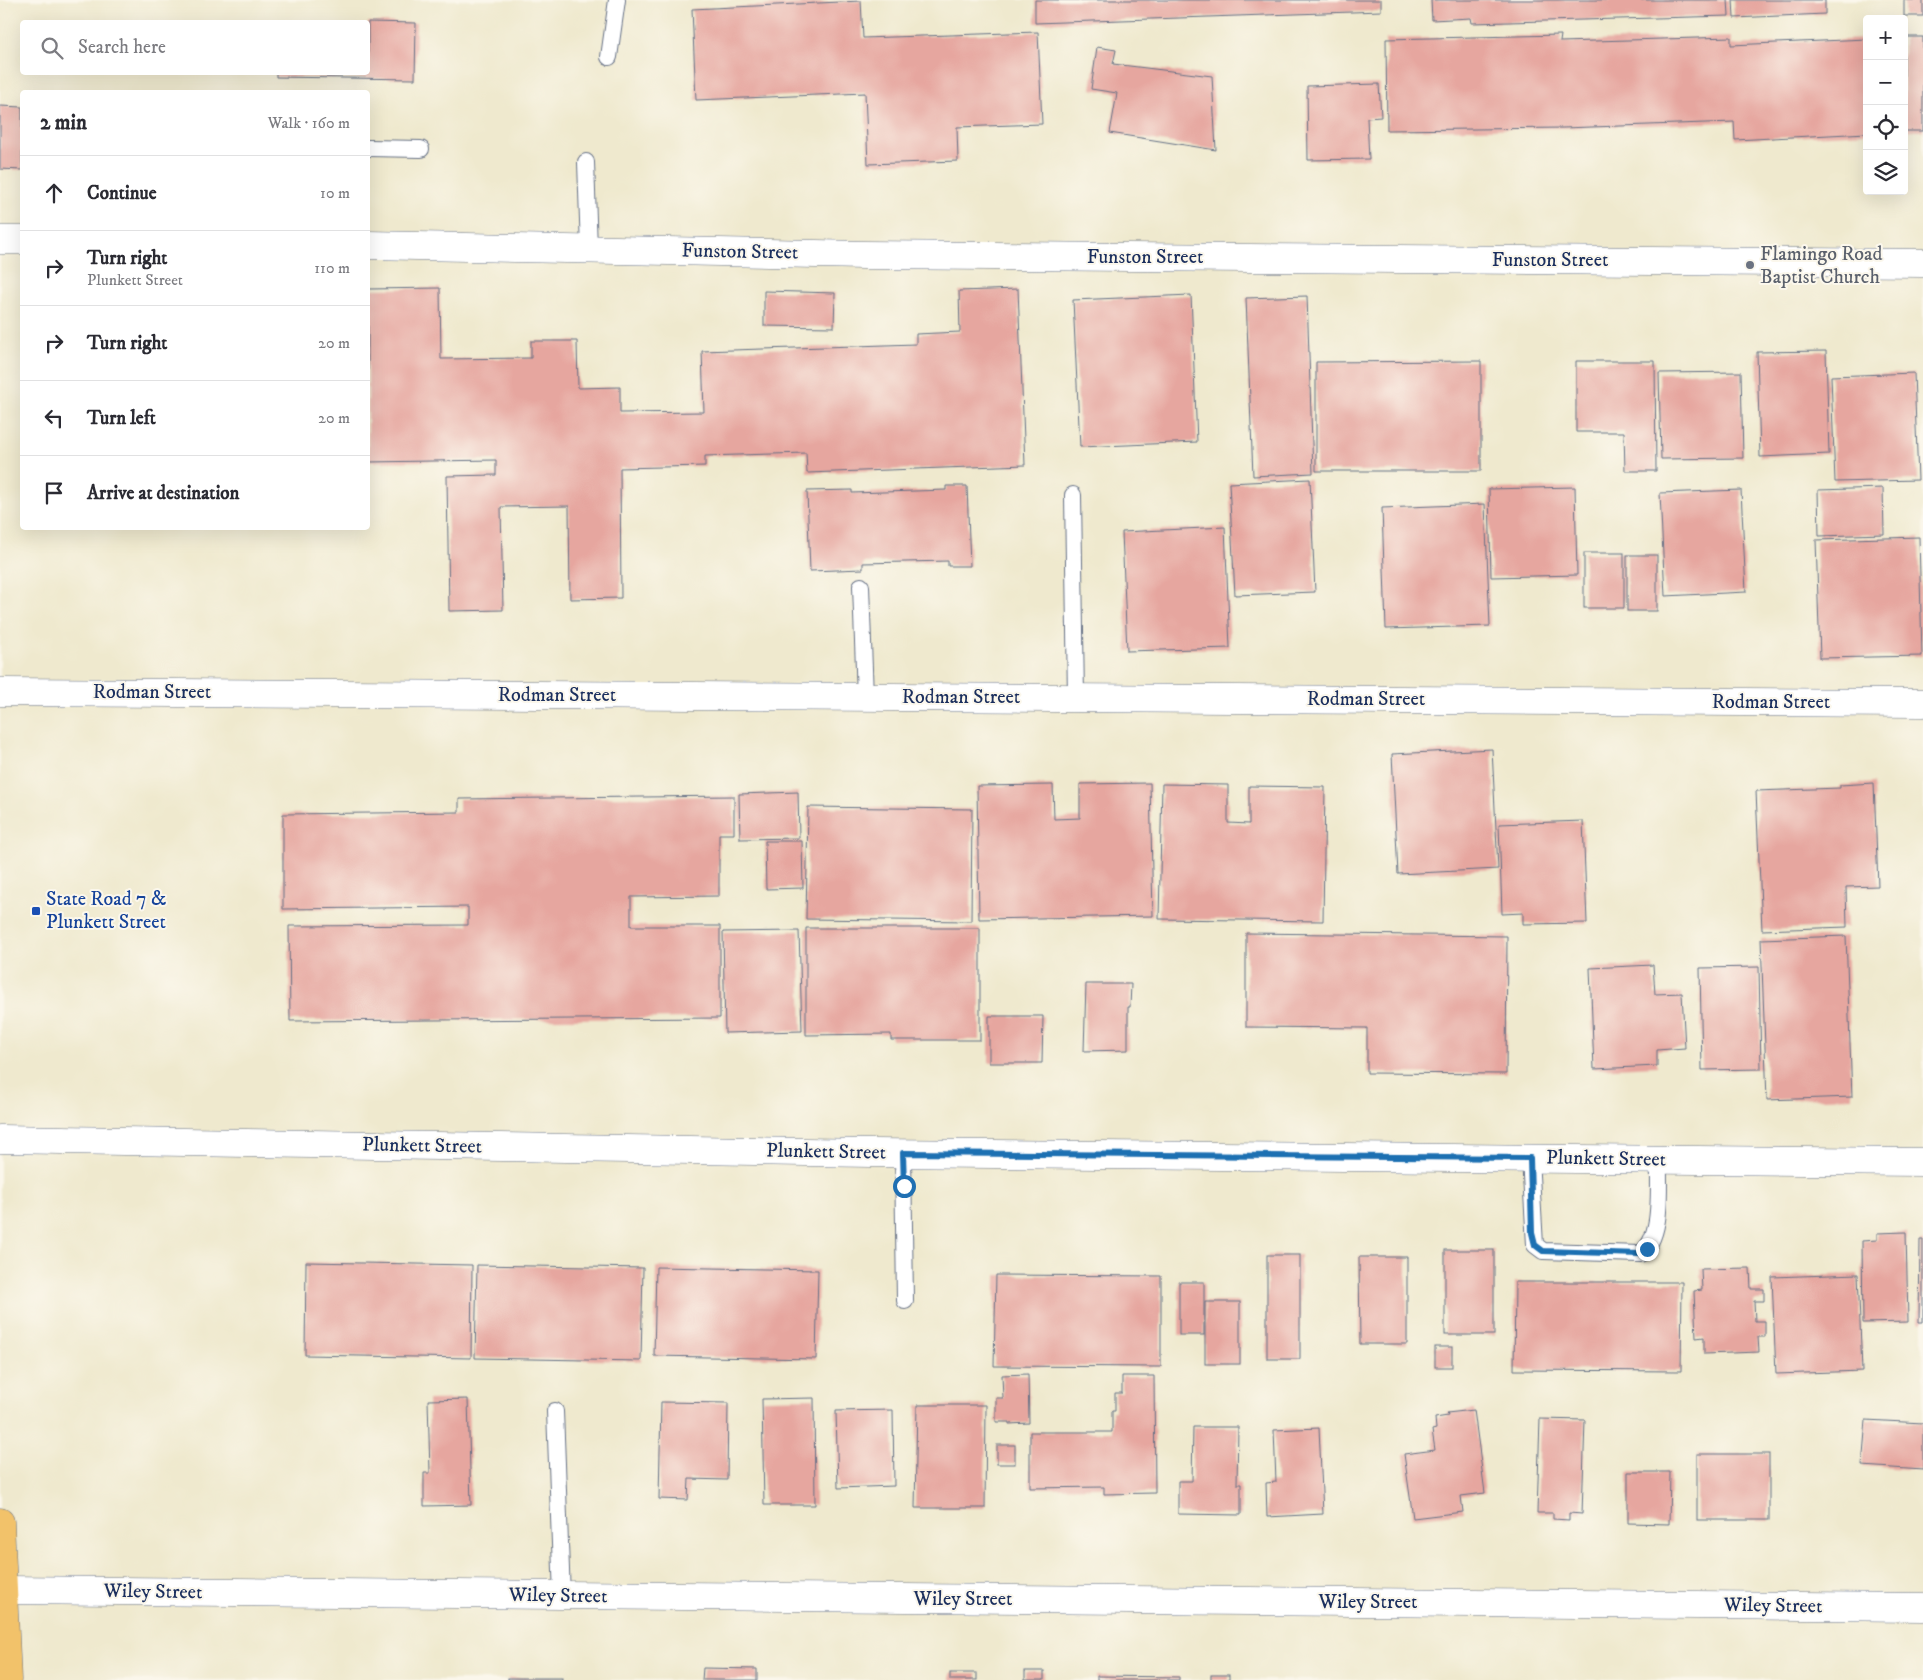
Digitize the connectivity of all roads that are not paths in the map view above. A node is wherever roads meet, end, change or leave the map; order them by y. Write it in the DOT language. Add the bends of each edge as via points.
graph roads {
  1 [pos="616,0"];
  2 [pos="610,57"];
  3 [pos="370,148"];
  4 [pos="421,149"];
  5 [pos="586,162"];
  6 [pos="0,240"];
  7 [pos="20,240"];
  8 [pos="370,245"];
  9 [pos="589,249"];
  10 [pos="1923,263"];
  11 [pos="1073,495"];
  12 [pos="861,586"];
  13 [pos="0,692"];
  14 [pos="865,697"];
  15 [pos="1076,698"];
  16 [pos="1923,702"];
  17 [pos="0,1139"];
  18 [pos="903,1153"];
  19 [pos="1530,1158"];
  20 [pos="1659,1160"];
  21 [pos="1923,1162"];
  22 [pos="905,1301"];
  23 [pos="555,1412"];
  24 [pos="0,1522"];
  25 [pos="1,1590"];
  26 [pos="562,1596"];
  27 [pos="1923,1607"];
  28 [pos="8,1680"];
  1 -- 2 [label="lane"];
  3 -- 4 [label="lane"];
  5 -- 9 [label="lane"];
  6 -- 7 [label="street"];
  8 -- 9 [label="street, Funston Street"];
  9 -- 10 [label="street, Funston Street" via="884,255"];
  11 -- 15 [label="lane"];
  12 -- 14 [label="lane"];
  13 -- 14 [label="street, Rodman Street"];
  14 -- 15 [label="street, Rodman Street"];
  15 -- 16 [label="street, Rodman Street"];
  17 -- 18 [label="street, Plunkett Street"];
  18 -- 19 [label="street, Plunkett Street"];
  18 -- 22 [label="lane"];
  19 -- 20 [label="street, Plunkett Street"];
  19 -- 20 [label="lane" via="1535,1245 1543,1251 1640,1254 1647,1249 1653,1237 1658,1216"];
  20 -- 21 [label="street, Plunkett Street"];
  23 -- 26 [label="lane"];
  24 -- 25 [label="main road"];
  25 -- 26 [label="street, Wiley Street"];
  25 -- 28 [label="main road"];
  26 -- 27 [label="street, Wiley Street"];
}
